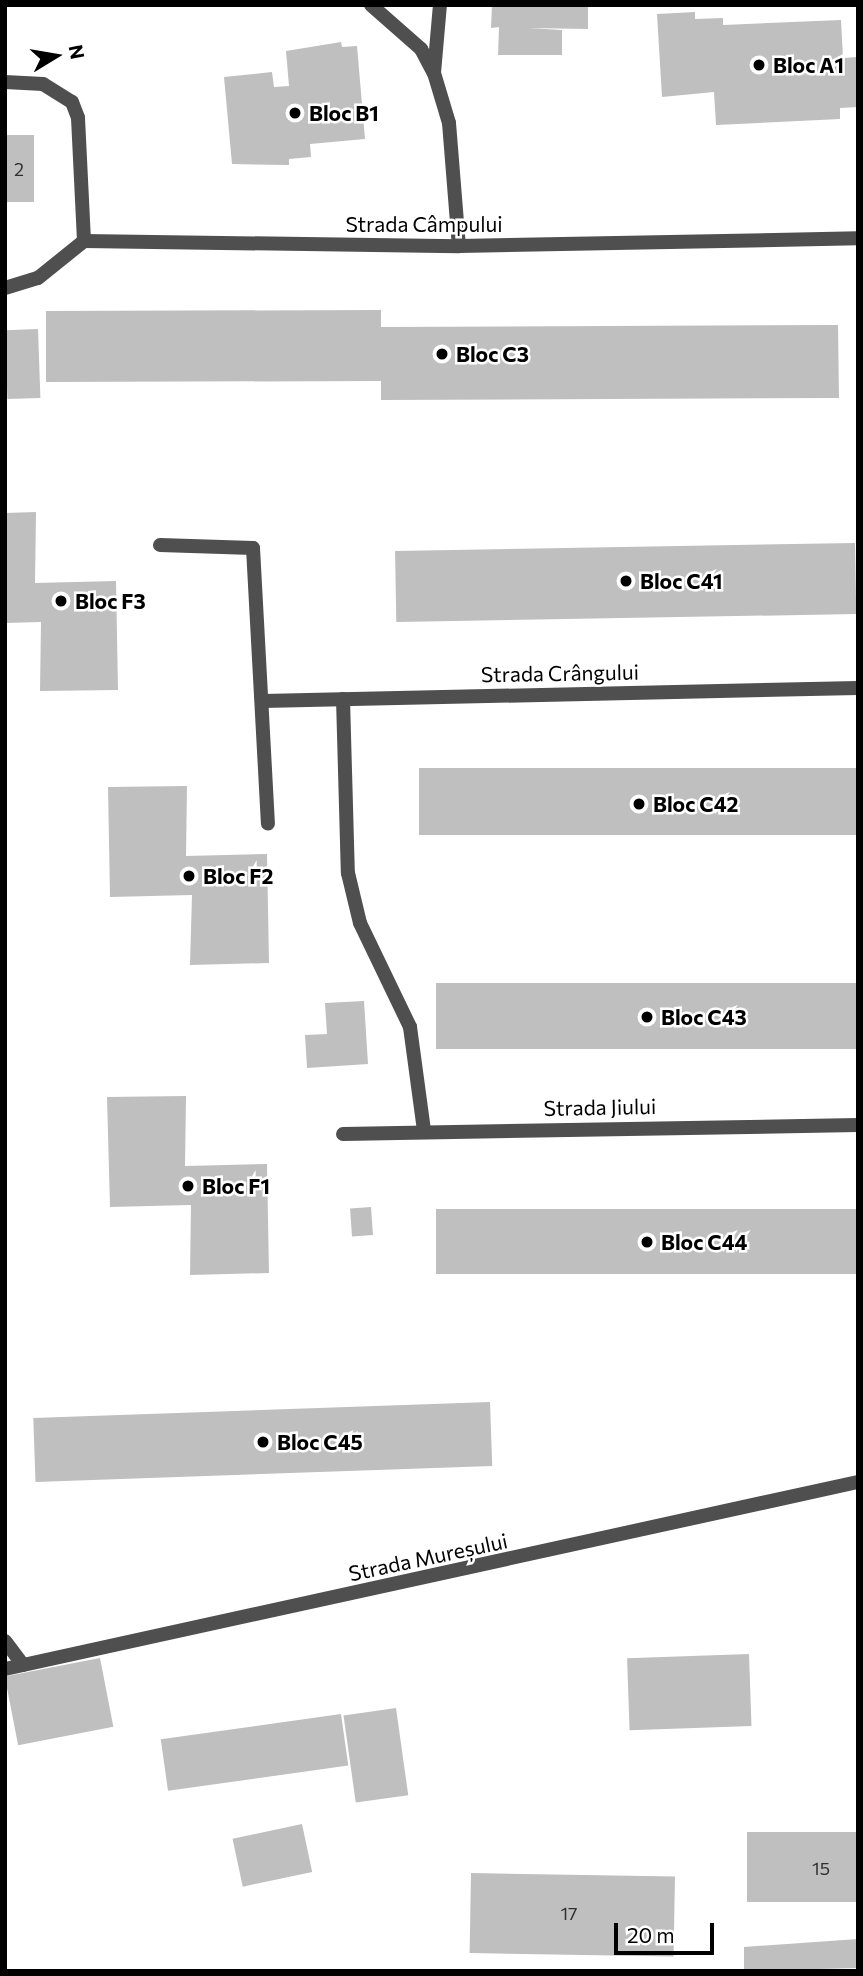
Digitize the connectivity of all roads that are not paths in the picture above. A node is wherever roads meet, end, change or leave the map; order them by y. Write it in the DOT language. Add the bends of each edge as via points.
graph roads {
  1 [pos="371,5"];
  2 [pos="440,5"];
  3 [pos="434,73"];
  4 [pos="5,82"];
  5 [pos="858,237"];
  6 [pos="84,241"];
  7 [pos="459,246"];
  8 [pos="5,288"];
  9 [pos="160,545"];
  10 [pos="858,688"];
  11 [pos="343,699"];
  12 [pos="264,701"];
  13 [pos="268,824"];
  14 [pos="858,1125"];
  15 [pos="424,1131"];
  16 [pos="343,1134"];
  17 [pos="858,1482"];
  18 [pos="5,1642"];
  19 [pos="23,1665"];
  20 [pos="5,1669"];
  1 -- 3 [label="street" via="421,49"];
  2 -- 3 [label="street"];
  3 -- 7 [label="street" via="449,123"];
  4 -- 6 [label="street" via="43,83 72,102 78,118"];
  5 -- 7 [label="street, Strada Câmpului"];
  6 -- 7 [label="street, Strada Câmpului"];
  6 -- 8 [label="street" via="38,278"];
  9 -- 12 [label="street" via="253,548"];
  10 -- 11 [label="street, Strada Crângului"];
  11 -- 12 [label="street, Strada Crângului"];
  11 -- 15 [label="street" via="348,873 360,923 410,1027"];
  12 -- 13 [label="street"];
  14 -- 15 [label="street, Strada Jiului"];
  15 -- 16 [label="street, Strada Jiului"];
  17 -- 19 [label="street, Strada Mureșului"];
  18 -- 19 [label="street"];
  19 -- 20 [label="street, Strada Mureșului"];
}
